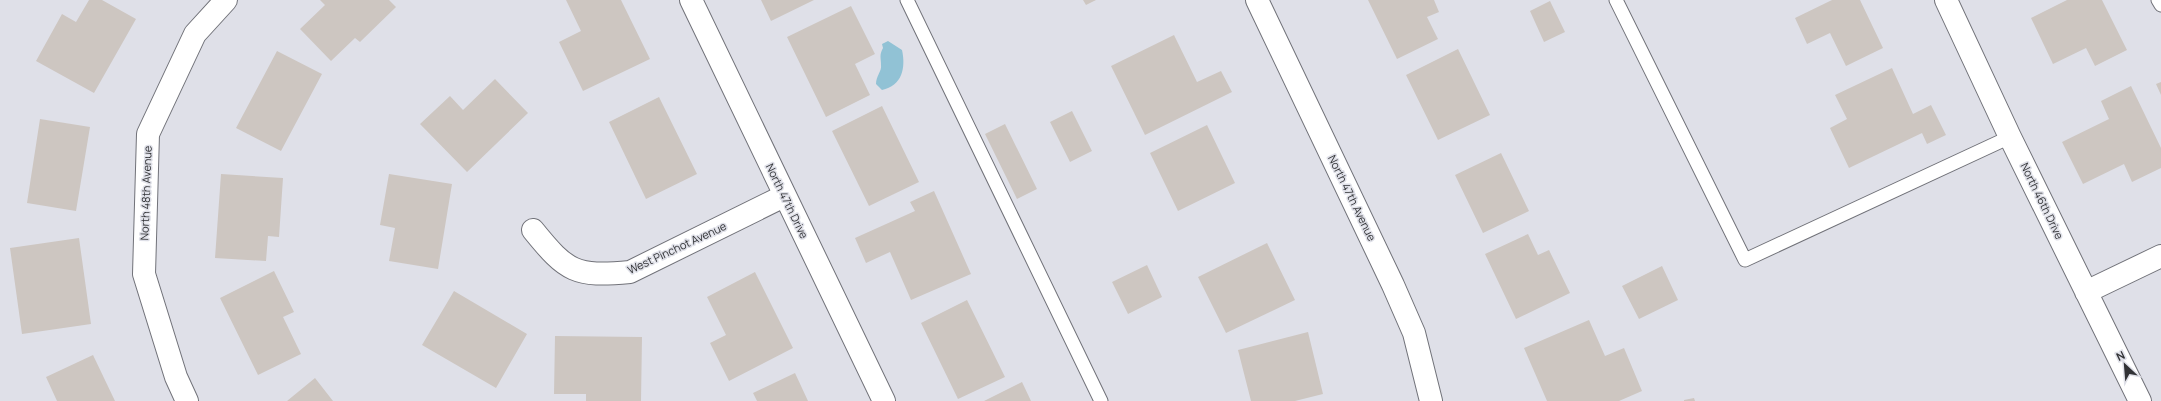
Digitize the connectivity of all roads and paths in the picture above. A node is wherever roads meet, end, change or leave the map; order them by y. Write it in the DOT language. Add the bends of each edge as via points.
graph roads {
  1 [pos="226,0"];
  2 [pos="691,0"];
  3 [pos="907,0"];
  4 [pos="1257,0"];
  5 [pos="1616,0"];
  6 [pos="1946,0"];
  7 [pos="2158,0"];
  8 [pos="2161,5"];
  9 [pos="2010,137"];
  10 [pos="784,196"];
  11 [pos="533,230"];
  12 [pos="2161,256"];
  13 [pos="2086,292"];
  14 [pos="187,401"];
  15 [pos="884,401"];
  16 [pos="1101,401"];
  17 [pos="1431,401"];
  18 [pos="2140,401"];
  1 -- 14 [label="street, North 48th Avenue" via="195,34 148,134 144,274 176,377"];
  2 -- 10 [label="street, North 47th Drive"];
  3 -- 16 [label="lane"];
  4 -- 17 [label="street, North 47th Avenue" via="1414,333"];
  5 -- 9 [label="lane" via="1745,260"];
  6 -- 9 [label="street, North 46th Drive"];
  7 -- 8 [label="lane"];
  9 -- 13 [label="street, North 46th Drive"];
  10 -- 11 [label="street, West Pinchot Avenue" via="630,272 602,275 573,270 553,255"];
  10 -- 15 [label="street, North 47th Drive"];
  12 -- 13 [label="street"];
  13 -- 18 [label="street, North 46th Drive"];
}
